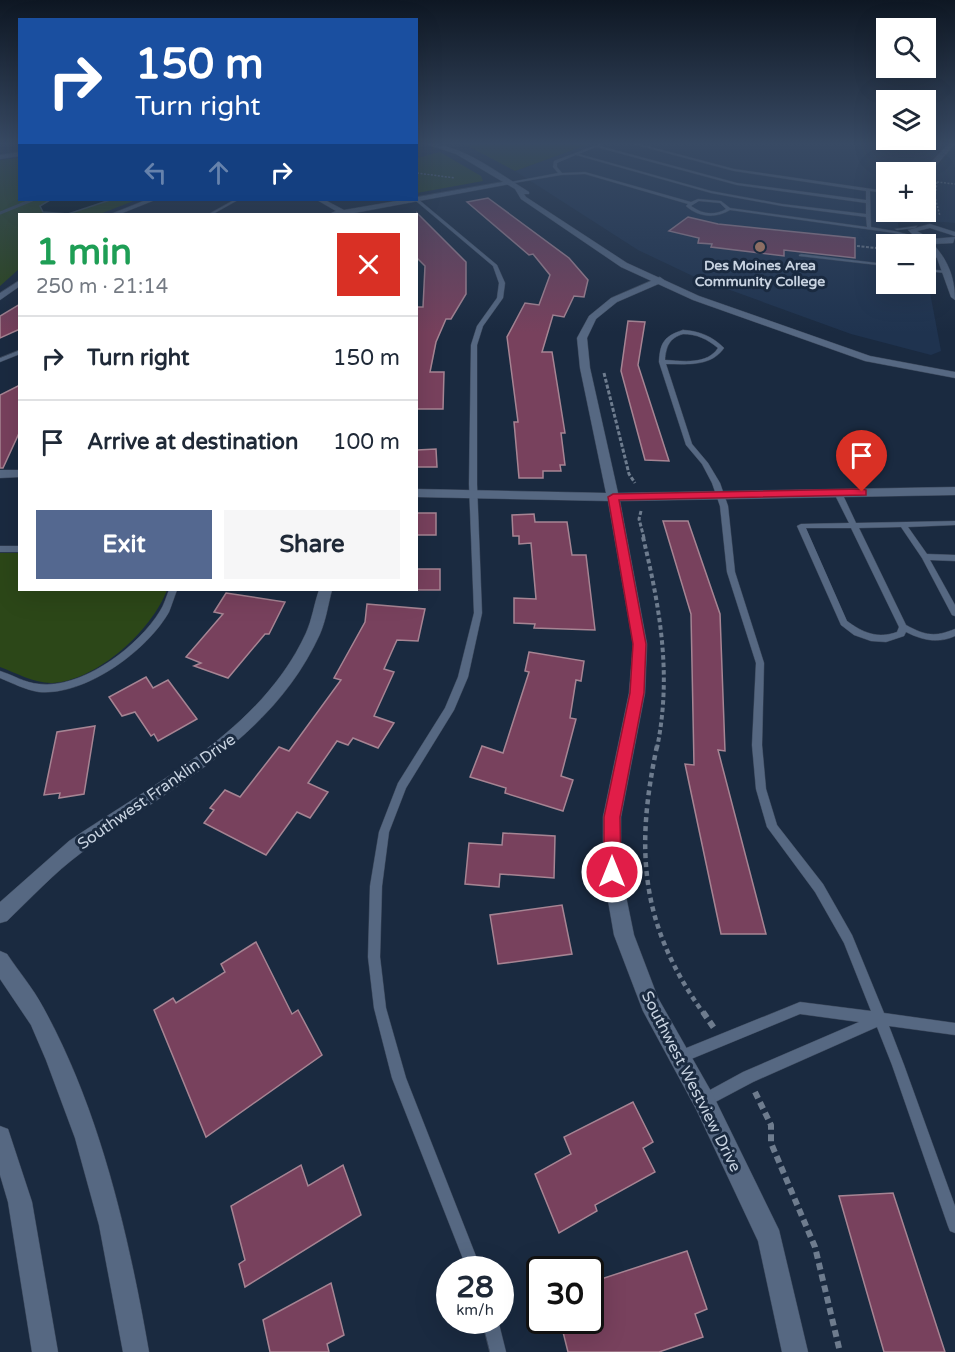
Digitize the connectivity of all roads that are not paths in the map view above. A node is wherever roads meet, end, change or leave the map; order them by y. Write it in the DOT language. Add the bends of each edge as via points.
graph roads {
  1 [pos="135,206"];
  2 [pos="383,206"];
  3 [pos="425,206"];
  4 [pos="535,206"];
  5 [pos="689,206"];
  6 [pos="728,206"];
  7 [pos="801,206"];
  8 [pos="868,206"];
  9 [pos="729,209"];
  10 [pos="117,213"];
  11 [pos="344,213"];
  12 [pos="869,216"];
  13 [pos="916,227"];
  14 [pos="869,228"];
  15 [pos="898,234"];
  16 [pos="915,234"];
  17 [pos="953,236"];
  18 [pos="936,238"];
  19 [pos="936,253"];
  20 [pos="801,255"];
  21 [pos="941,258"];
  22 [pos="876,264"];
  23 [pos="936,271"];
  24 [pos="946,272"];
  25 [pos="667,283"];
  26 [pos="18,284"];
  27 [pos="0,297"];
  28 [pos="955,297"];
  29 [pos="18,353"];
  30 [pos="0,360"];
  31 [pos="662,362"];
  32 [pos="955,375"];
  33 [pos="18,473"];
  34 [pos="0,474"];
  35 [pos="955,491"];
  36 [pos="418,493"];
  37 [pos="838,493"];
  38 [pos="720,494"];
  39 [pos="474,495"];
  40 [pos="613,497"];
  41 [pos="955,523"];
  42 [pos="854,525"];
  43 [pos="903,525"];
  44 [pos="0,549"];
  45 [pos="18,549"];
  46 [pos="925,557"];
  47 [pos="955,558"];
  48 [pos="173,591"];
  49 [pos="325,591"];
  50 [pos="955,614"];
  51 [pos="903,627"];
  52 [pos="955,632"];
  53 [pos="0,674"];
  54 [pos="0,914"];
  55 [pos="0,961"];
  56 [pos="879,1020"];
  57 [pos="955,1029"];
  58 [pos="679,1058"];
  59 [pos="704,1101"];
  60 [pos="0,1137"];
  61 [pos="955,1226"];
  62 [pos="469,1256"];
  63 [pos="493,1334"];
  64 [pos="45,1352"];
  65 [pos="136,1352"];
  66 [pos="498,1352"];
  67 [pos="795,1352"];
  1 -- 10 [label="street"];
  2 -- 11 [label="street"];
  3 -- 39 [label="lane" via="495,265 502,283 500,298 480,326 474,345"];
  4 -- 25 [label="street" via="612,258"];
  5 -- 9 [label="lane" via="703,213 717,214"];
  6 -- 9 [label="lane"];
  7 -- 12 [label="lane"];
  8 -- 12 [label="lane"];
  9 -- 14 [label="lane"];
  12 -- 14 [label="lane"];
  13 -- 14 [label="lane"];
  13 -- 16 [label="street"];
  13 -- 17 [label="street" via="945,229"];
  14 -- 15 [label="lane"];
  17 -- 18 [label="street"];
  17 -- 21 [label="street" via="942,249"];
  19 -- 21 [label="street"];
  20 -- 22 [label="lane"];
  21 -- 24 [label="street"];
  23 -- 24 [label="lane"];
  24 -- 28 [label="street"];
  25 -- 32 [label="street" via="696,298 829,347 868,359"];
  25 -- 40 [label="street, Southwest Westview Drive" via="614,300 592,318 582,338"];
  26 -- 27 [label="street"];
  29 -- 30 [label="lane"];
  31 -- 31 [label="lane" via="665,339 674,334 684,332 710,338 721,348 712,358"];
  31 -- 38 [label="lane" via="689,445 705,463"];
  33 -- 34 [label="street"];
  35 -- 37 [label="street"];
  36 -- 39 [label="street"];
  37 -- 38 [label="street"];
  37 -- 42 [label="lane"];
  38 -- 40 [label="street"];
  38 -- 56 [label="lane" via="731,572 760,663 760,789 772,826 819,888 848,939"];
  39 -- 40 [label="street"];
  39 -- 62 [label="lane" via="478,613 460,685 430,744 402,786 384,832 376,886 374,957 380,1008 399,1078"];
  40 -- 58 [label="street, Southwest Westview Drive" via="640,644 637,693 612,817 612,872 624,935 650,1004"];
  41 -- 43 [label="lane"];
  42 -- 43 [label="lane"];
  42 -- 51 [label="lane"];
  42 -- 51 [label="lane" via="801,526 844,623 854,633 882,640 901,634"];
  43 -- 46 [label="lane"];
  44 -- 45 [label="lane"];
  46 -- 47 [label="lane"];
  46 -- 50 [label="lane"];
  48 -- 53 [label="lane" via="165,611 146,634 108,667 62,688 40,688"];
  49 -- 54 [label="street, Southwest Franklin Drive" via="314,633 294,668 235,738 73,849"];
  51 -- 52 [label="lane" via="927,637 940,638"];
  55 -- 65 [label="street" via="38,1017 78,1114 128,1299"];
  56 -- 57 [label="lane"];
  56 -- 58 [label="lane" via="800,1008"];
  56 -- 59 [label="lane" via="748,1077"];
  56 -- 61 [label="lane"];
  58 -- 59 [label="street, Southwest Westview Drive"];
  59 -- 67 [label="street, Southwest Westview Drive" via="770,1239"];
  60 -- 64 [label="street" via="20,1202"];
  63 -- 66 [label="lane"];
}
